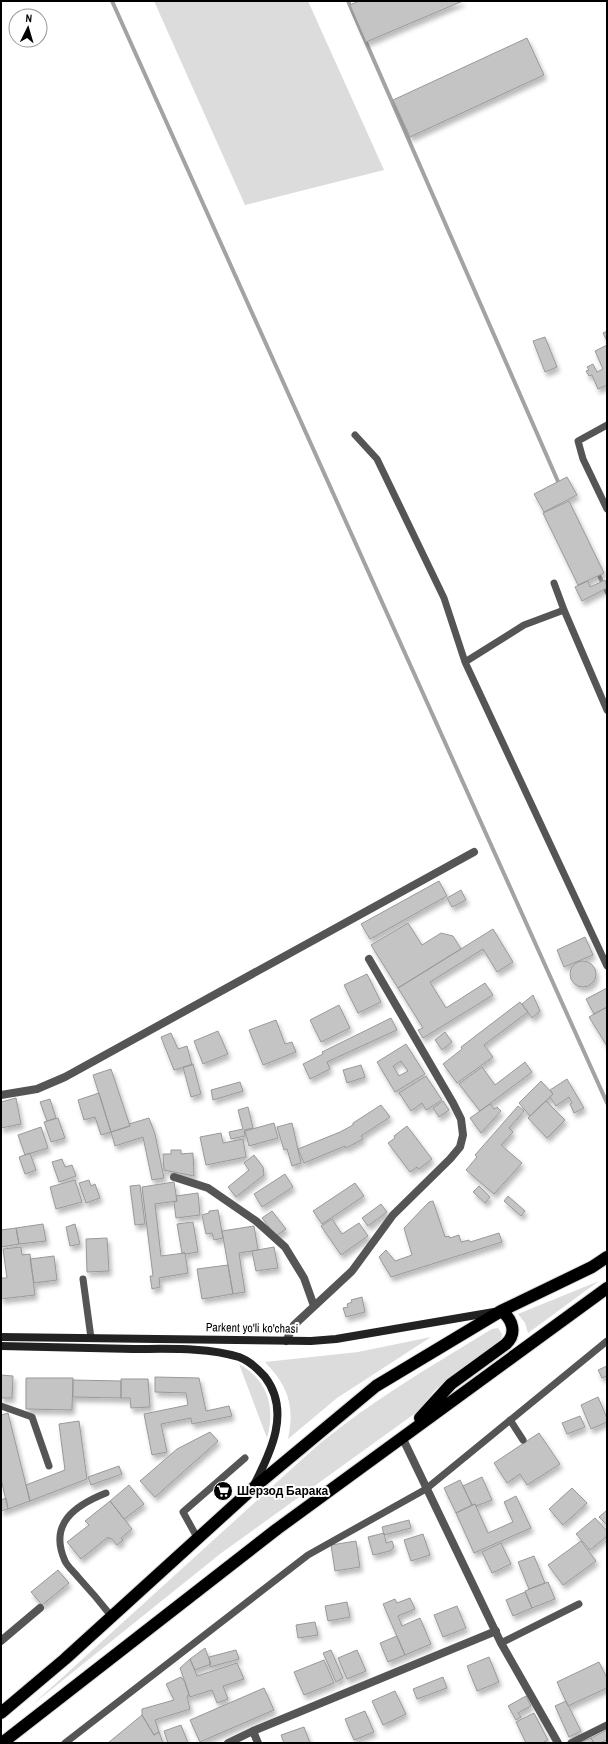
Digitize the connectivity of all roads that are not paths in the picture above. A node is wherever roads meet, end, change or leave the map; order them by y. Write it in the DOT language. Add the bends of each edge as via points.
graph roads {
  1 [pos="607,425"];
  2 [pos="355,435"];
  3 [pos="607,509"];
  4 [pos="554,583"];
  5 [pos="564,610"];
  6 [pos="464,662"];
  7 [pos="607,710"];
  8 [pos="474,852"];
  9 [pos="369,959"];
  10 [pos="607,966"];
  11 [pos="1,1095"];
  12 [pos="174,1177"];
  13 [pos="607,1257"];
  14 [pos="83,1279"];
  15 [pos="607,1288"];
  16 [pos="314,1306"];
  17 [pos="501,1311"];
  18 [pos="1,1337"];
  19 [pos="91,1338"];
  20 [pos="286,1341"];
  21 [pos="607,1341"];
  22 [pos="1,1346"];
  23 [pos="1,1406"];
  24 [pos="510,1420"];
  25 [pos="402,1438"];
  26 [pos="523,1440"];
  27 [pos="245,1458"];
  28 [pos="49,1466"];
  29 [pos="426,1488"];
  30 [pos="251,1490"];
  31 [pos="106,1493"];
  32 [pos="198,1539"];
  33 [pos="578,1604"];
  34 [pos="40,1608"];
  35 [pos="112,1616"];
  36 [pos="496,1632"];
  37 [pos="1,1641"];
  38 [pos="502,1643"];
  39 [pos="1,1713"];
  40 [pos="607,1725"];
  41 [pos="253,1731"];
  42 [pos="2,1743"];
  43 [pos="65,1743"];
  44 [pos="228,1743"];
  45 [pos="258,1743"];
  46 [pos="558,1743"];
  47 [pos="571,1743"];
  1 -- 3 [label="lane" via="578,441 583,459"];
  2 -- 6 [label="lane" via="381,466 444,598"];
  4 -- 5 [label="lane"];
  5 -- 6 [label="lane" via="524,625"];
  5 -- 7 [label="lane"];
  6 -- 10 [label="lane"];
  8 -- 11 [label="street" via="65,1077 37,1089"];
  9 -- 16 [label="street" via="453,1103 461,1120 463,1135 460,1147 450,1159 393,1215 352,1271"];
  12 -- 16 [label="street" via="208,1188 256,1221 285,1247 304,1278"];
  13 -- 17 [label="highway" via="592,1267"];
  14 -- 19 [label="lane"];
  15 -- 25 [label="highway"];
  16 -- 20 [label="street" via="294,1325"];
  17 -- 20 [label="street, Parkent yo'li ko'chasi" via="336,1339"];
  17 -- 25 [label="highway" via="508,1317 512,1326 510,1340 451,1384"];
  17 -- 30 [label="highway" via="376,1386"];
  18 -- 19 [label="street, Parkent yo'li ko'chasi"];
  19 -- 20 [label="street, Parkent yo'li ko'chasi"];
  21 -- 24 [label="lane"];
  22 -- 30 [label="street" via="170,1349 223,1353 252,1364 269,1382 277,1404 277,1426 271,1448"];
  23 -- 28 [label="lane" via="32,1417"];
  24 -- 26 [label="lane"];
  24 -- 29 [label="lane"];
  25 -- 29 [label="street"];
  25 -- 42 [label="highway" via="271,1534"];
  27 -- 32 [label="lane" via="183,1512"];
  29 -- 36 [label="street"];
  29 -- 43 [label="lane" via="308,1555"];
  30 -- 32 [label="highway"];
  31 -- 35 [label="lane" via="88,1500 75,1509 62,1525 60,1543 65,1561"];
  32 -- 35 [label="highway"];
  33 -- 38 [label="lane"];
  34 -- 37 [label="street"];
  35 -- 39 [label="highway"];
  36 -- 38 [label="street"];
  36 -- 41 [label="street"];
  38 -- 46 [label="street"];
  40 -- 47 [label="lane"];
  41 -- 44 [label="street"];
  41 -- 45 [label="street"];
}
